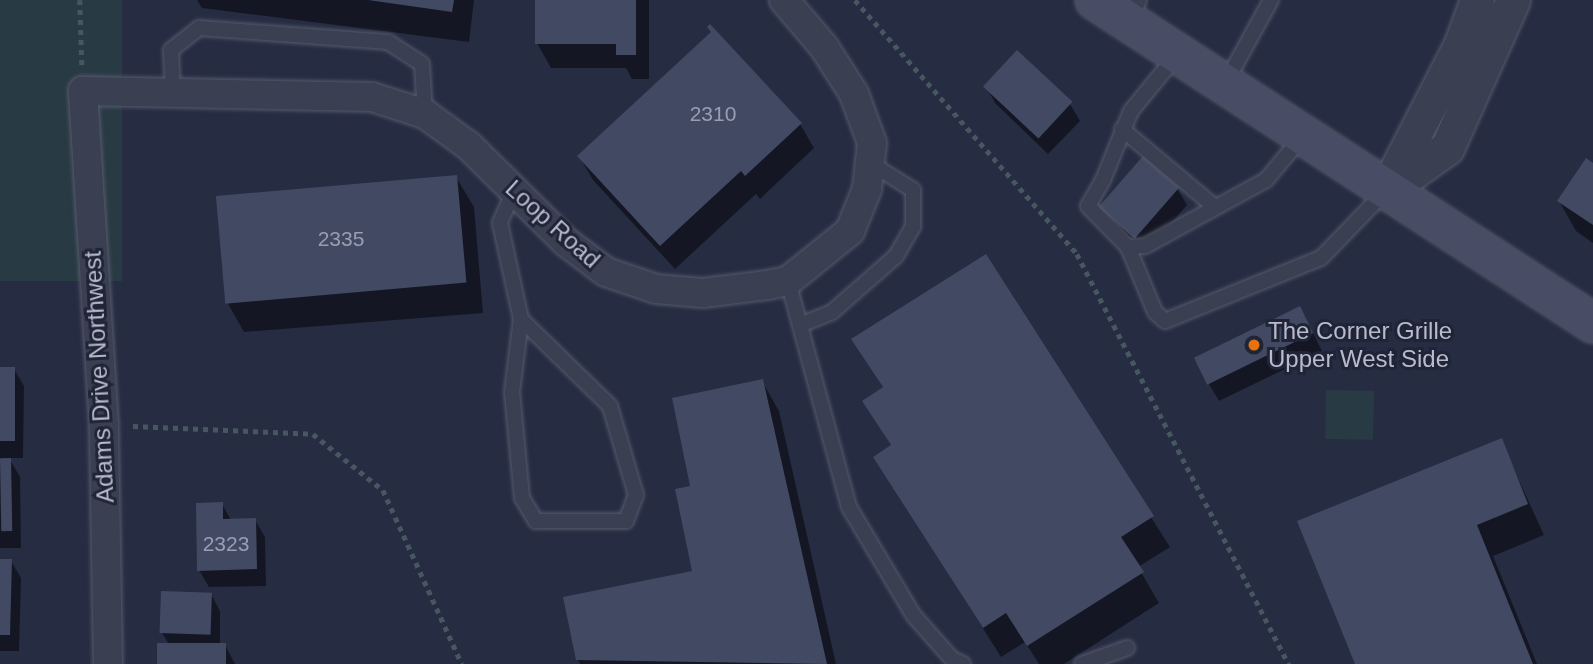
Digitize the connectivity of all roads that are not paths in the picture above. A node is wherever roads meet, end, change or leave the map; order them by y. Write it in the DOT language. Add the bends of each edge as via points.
graph roads {
  1 [pos="784,0"];
  2 [pos="1095,0"];
  3 [pos="1270,0"];
  4 [pos="1477,0"];
  5 [pos="1513,0"];
  6 [pos="1134,12"];
  7 [pos="1177,55"];
  8 [pos="1224,86"];
  9 [pos="84,94"];
  10 [pos="173,95"];
  11 [pos="425,114"];
  12 [pos="1122,129"];
  13 [pos="1302,137"];
  14 [pos="870,163"];
  15 [pos="514,191"];
  16 [pos="1385,192"];
  17 [pos="1215,207"];
  18 [pos="1128,247"];
  19 [pos="788,281"];
  20 [pos="521,319"];
  21 [pos="1593,323"];
  22 [pos="800,325"];
  23 [pos="1126,648"];
  24 [pos="108,664"];
  25 [pos="963,664"];
  26 [pos="1083,664"];
  1 -- 14 [label="street" via="824,47 854,94 872,143"];
  2 -- 6 [label="main road"];
  3 -- 8 [label="lane"];
  4 -- 16 [label="street" via="1461,44"];
  5 -- 16 [label="street" via="1447,148"];
  6 -- 7 [label="main road"];
  7 -- 8 [label="main road"];
  7 -- 12 [label="lane" via="1131,111"];
  8 -- 13 [label="main road"];
  9 -- 10 [label="street, Loop Road"];
  9 -- 24 [label="street, Adams Drive Northwest" via="104,425"];
  10 -- 11 [label="street, Loop Road" via="372,97"];
  10 -- 11 [label="lane" via="171,50 199,28 388,42 422,64"];
  11 -- 15 [label="street, Loop Road" via="469,146"];
  12 -- 17 [label="lane"];
  12 -- 18 [label="lane" via="1088,206"];
  13 -- 16 [label="main road"];
  13 -- 17 [label="lane" via="1266,180"];
  14 -- 19 [label="street" via="867,189 850,231"];
  14 -- 22 [label="lane" via="913,190 914,227 896,256 831,312"];
  15 -- 19 [label="street, Loop Road" via="566,242 606,272 656,289 703,293"];
  15 -- 20 [label="lane" via="500,223"];
  16 -- 18 [label="lane" via="1321,258 1165,321 1155,312"];
  16 -- 21 [label="main road"];
  17 -- 18 [label="lane" via="1145,246"];
  19 -- 22 [label="lane"];
  20 -- 20 [label="lane" via="512,392 522,498 536,521 626,521 636,495 610,406"];
  22 -- 25 [label="lane" via="849,507 914,616 952,659"];
  23 -- 26 [label="lane"];
}
